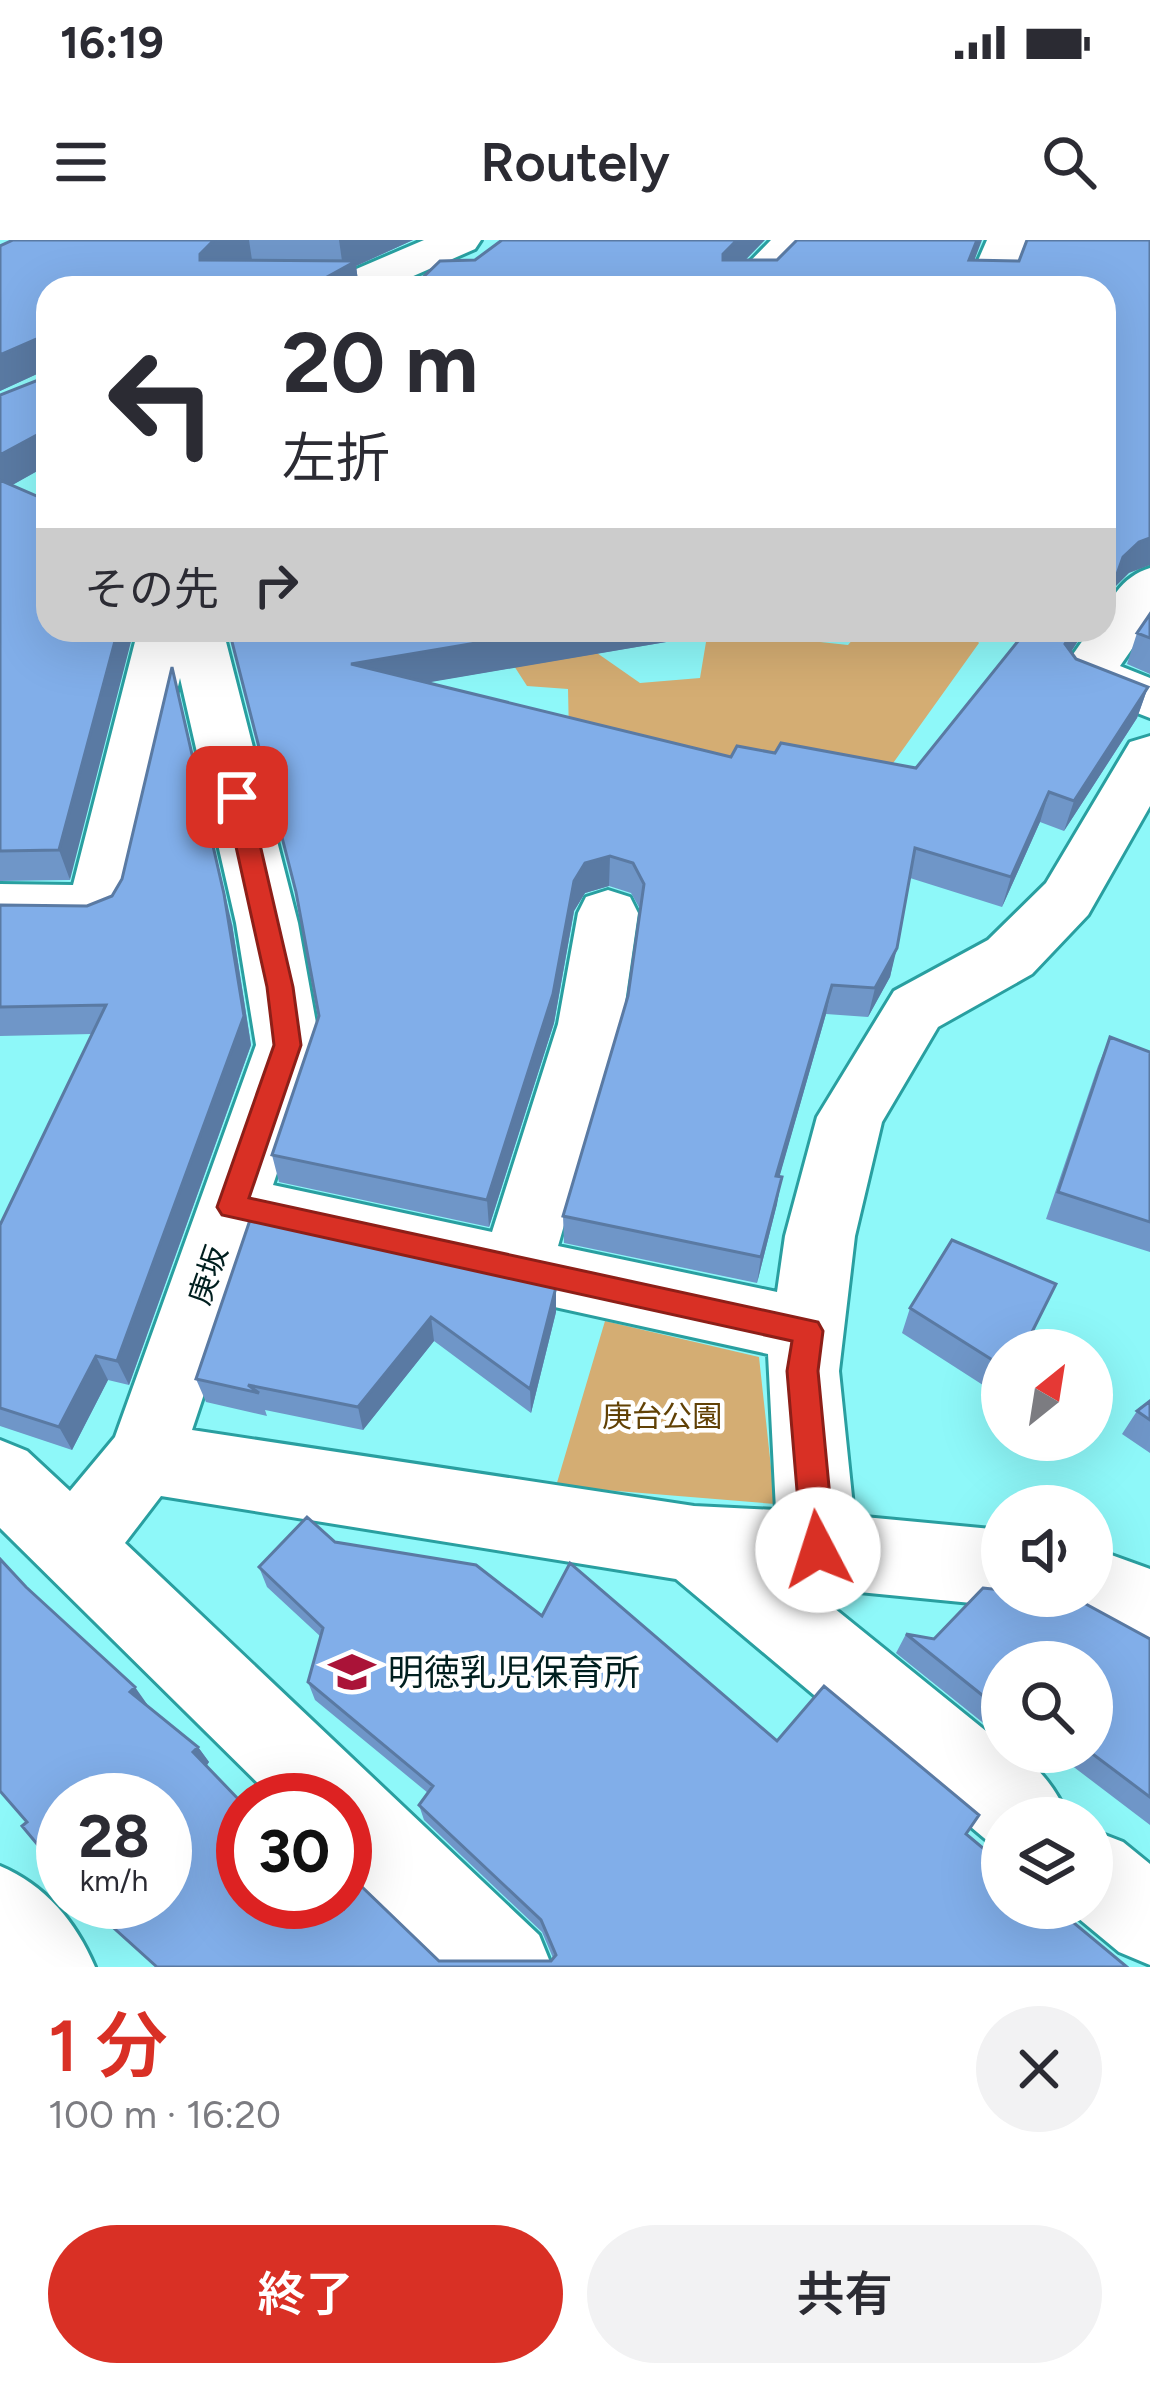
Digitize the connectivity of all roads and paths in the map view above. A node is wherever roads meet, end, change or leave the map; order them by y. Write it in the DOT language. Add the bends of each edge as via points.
graph roads {
  1 [pos="796,240"];
  2 [pos="1008,240"];
  3 [pos="476,247"];
  4 [pos="387,276"];
  5 [pos="454,276"];
  6 [pos="758,276"];
  7 [pos="993,276"];
  8 [pos="1150,585"];
  9 [pos="1116,632"];
  10 [pos="162,642"];
  11 [pos="199,642"];
  12 [pos="1109,642"];
  13 [pos="1150,699"];
  14 [pos="1150,756"];
  15 [pos="0,907"];
  16 [pos="608,913"];
  17 [pos="232,1207"];
  18 [pos="516,1268"];
  19 [pos="808,1331"];
  20 [pos="145,1458"];
  21 [pos="0,1476"];
  22 [pos="694,1544"];
  23 [pos="73,1547"];
  24 [pos="818,1550"];
  25 [pos="981,1566"];
  26 [pos="1113,1595"];
  27 [pos="1150,1608"];
  28 [pos="307,1773"];
  29 [pos="1001,1797"];
  30 [pos="372,1836"];
  31 [pos="1113,1890"];
  32 [pos="0,1910"];
  33 [pos="1150,1921"];
  34 [pos="50,1967"];
  35 [pos="507,1967"];
  1 -- 6 [label="street"];
  2 -- 7 [label="street"];
  3 -- 4 [label="street"];
  3 -- 5 [label="street"];
  8 -- 9 [label="street"];
  10 -- 15 [label="street" via="97,908"];
  11 -- 17 [label="street, 庚坂" via="288,1045"];
  12 -- 13 [label="street" via="1087,673"];
  14 -- 19 [label="street" via="1067,899 1010,957 916,1010 850,1117 820,1236"];
  16 -- 18 [label="street" via="590,1024"];
  17 -- 18 [label="street"];
  17 -- 20 [label="street, 庚坂"];
  18 -- 19 [label="street"];
  19 -- 24 [label="street" via="802,1371"];
  20 -- 22 [label="street"];
  20 -- 23 [label="street, 庚坂"];
  21 -- 23 [label="street"];
  22 -- 24 [label="street"];
  22 -- 29 [label="street"];
  23 -- 28 [label="street"];
  24 -- 25 [label="street"];
  26 -- 27 [label="street"];
  30 -- 35 [label="street"];
  31 -- 33 [label="street"];
  32 -- 34 [label="street"];
}
